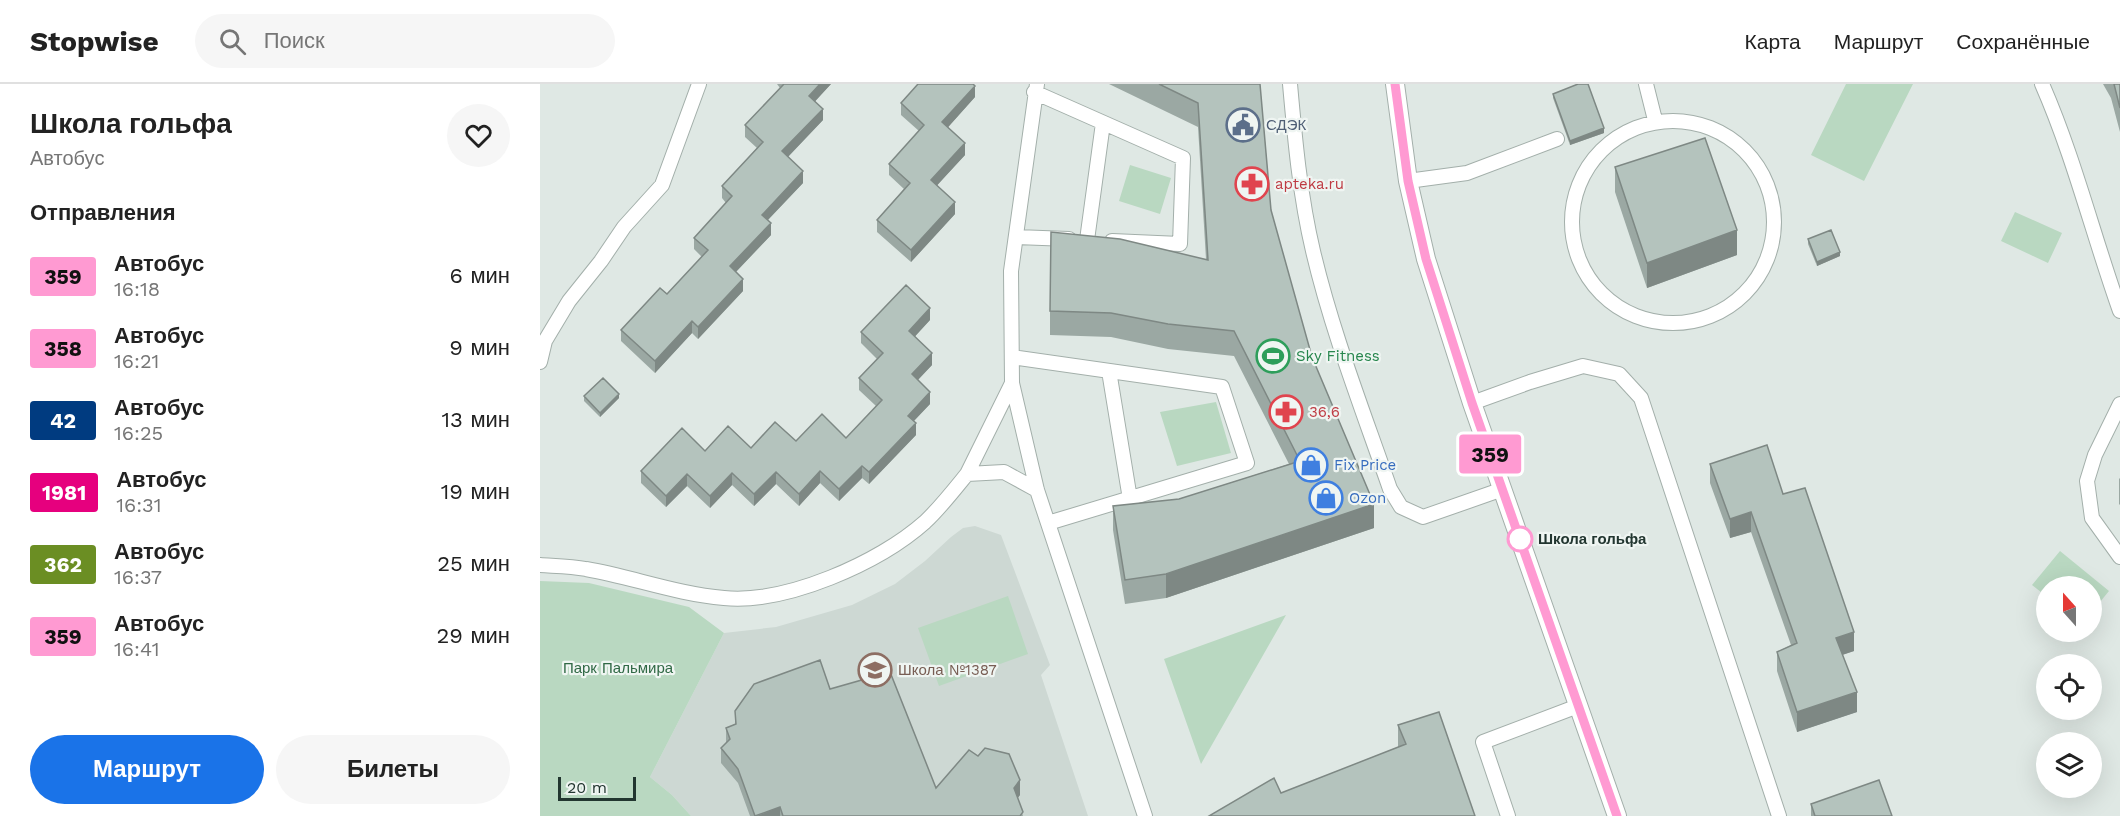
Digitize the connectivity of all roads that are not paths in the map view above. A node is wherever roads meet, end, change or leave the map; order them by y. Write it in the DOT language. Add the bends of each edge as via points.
graph roads {
  1 [pos="699,84"];
  2 [pos="1290,84"];
  3 [pos="1395,84"];
  4 [pos="1646,84"];
  5 [pos="2042,84"];
  6 [pos="1036,88"];
  7 [pos="1655,120"];
  8 [pos="1103,123"];
  9 [pos="1557,139"];
  10 [pos="1408,181"];
  11 [pos="1016,237"];
  12 [pos="1087,240"];
  13 [pos="2120,311"];
  14 [pos="1012,357"];
  15 [pos="540,362"];
  16 [pos="1109,371"];
  17 [pos="1012,383"];
  18 [pos="1472,403"];
  19 [pos="2120,404"];
  20 [pos="967,474"];
  21 [pos="1503,489"];
  22 [pos="1036,490"];
  23 [pos="1130,499"];
  24 [pos="1048,523"];
  25 [pos="2120,557"];
  26 [pos="540,565"];
  27 [pos="1578,706"];
  28 [pos="1145,816"];
  29 [pos="1508,816"];
  30 [pos="1617,816"];
  31 [pos="1779,816"];
  1 -- 15 [label="lane" via="662,185 624,227 569,301 545,341"];
  2 -- 21 [label="lane" via="1299,173 1313,250 1333,324 1390,489 1401,507 1422,517"];
  3 -- 10 [label="street"];
  4 -- 7 [label="lane"];
  5 -- 13 [label="lane"];
  6 -- 8 [label="lane"];
  6 -- 11 [label="lane"];
  7 -- 7 [label="lane" via="1634,128 1586,167 1572,201 1573,248 1599,293 1637,318 1683,324 1722,312 1759,278 1773,245 1775,210 1770,188 1753,157 1728,135 1693,120"];
  8 -- 12 [label="lane"];
  8 -- 12 [label="lane" via="1184,159 1180,244"];
  9 -- 10 [label="lane" via="1467,173"];
  10 -- 18 [label="street" via="1426,259"];
  11 -- 12 [label="lane"];
  11 -- 14 [label="lane" via="1011,271"];
  14 -- 16 [label="lane"];
  14 -- 17 [label="lane"];
  16 -- 23 [label="lane"];
  16 -- 23 [label="lane" via="1222,387 1247,463"];
  17 -- 20 [label="lane"];
  17 -- 22 [label="lane"];
  18 -- 21 [label="street"];
  18 -- 31 [label="lane" via="1583,366 1618,374 1641,398"];
  19 -- 25 [label="lane" via="2086,481 2092,518"];
  20 -- 22 [label="lane" via="1004,472"];
  20 -- 26 [label="lane" via="924,522 871,560 787,592 726,598 583,568"];
  21 -- 27 [label="street"];
  22 -- 24 [label="lane"];
  23 -- 24 [label="lane"];
  24 -- 28 [label="lane"];
  27 -- 29 [label="lane" via="1483,742"];
  27 -- 30 [label="street"];
}
